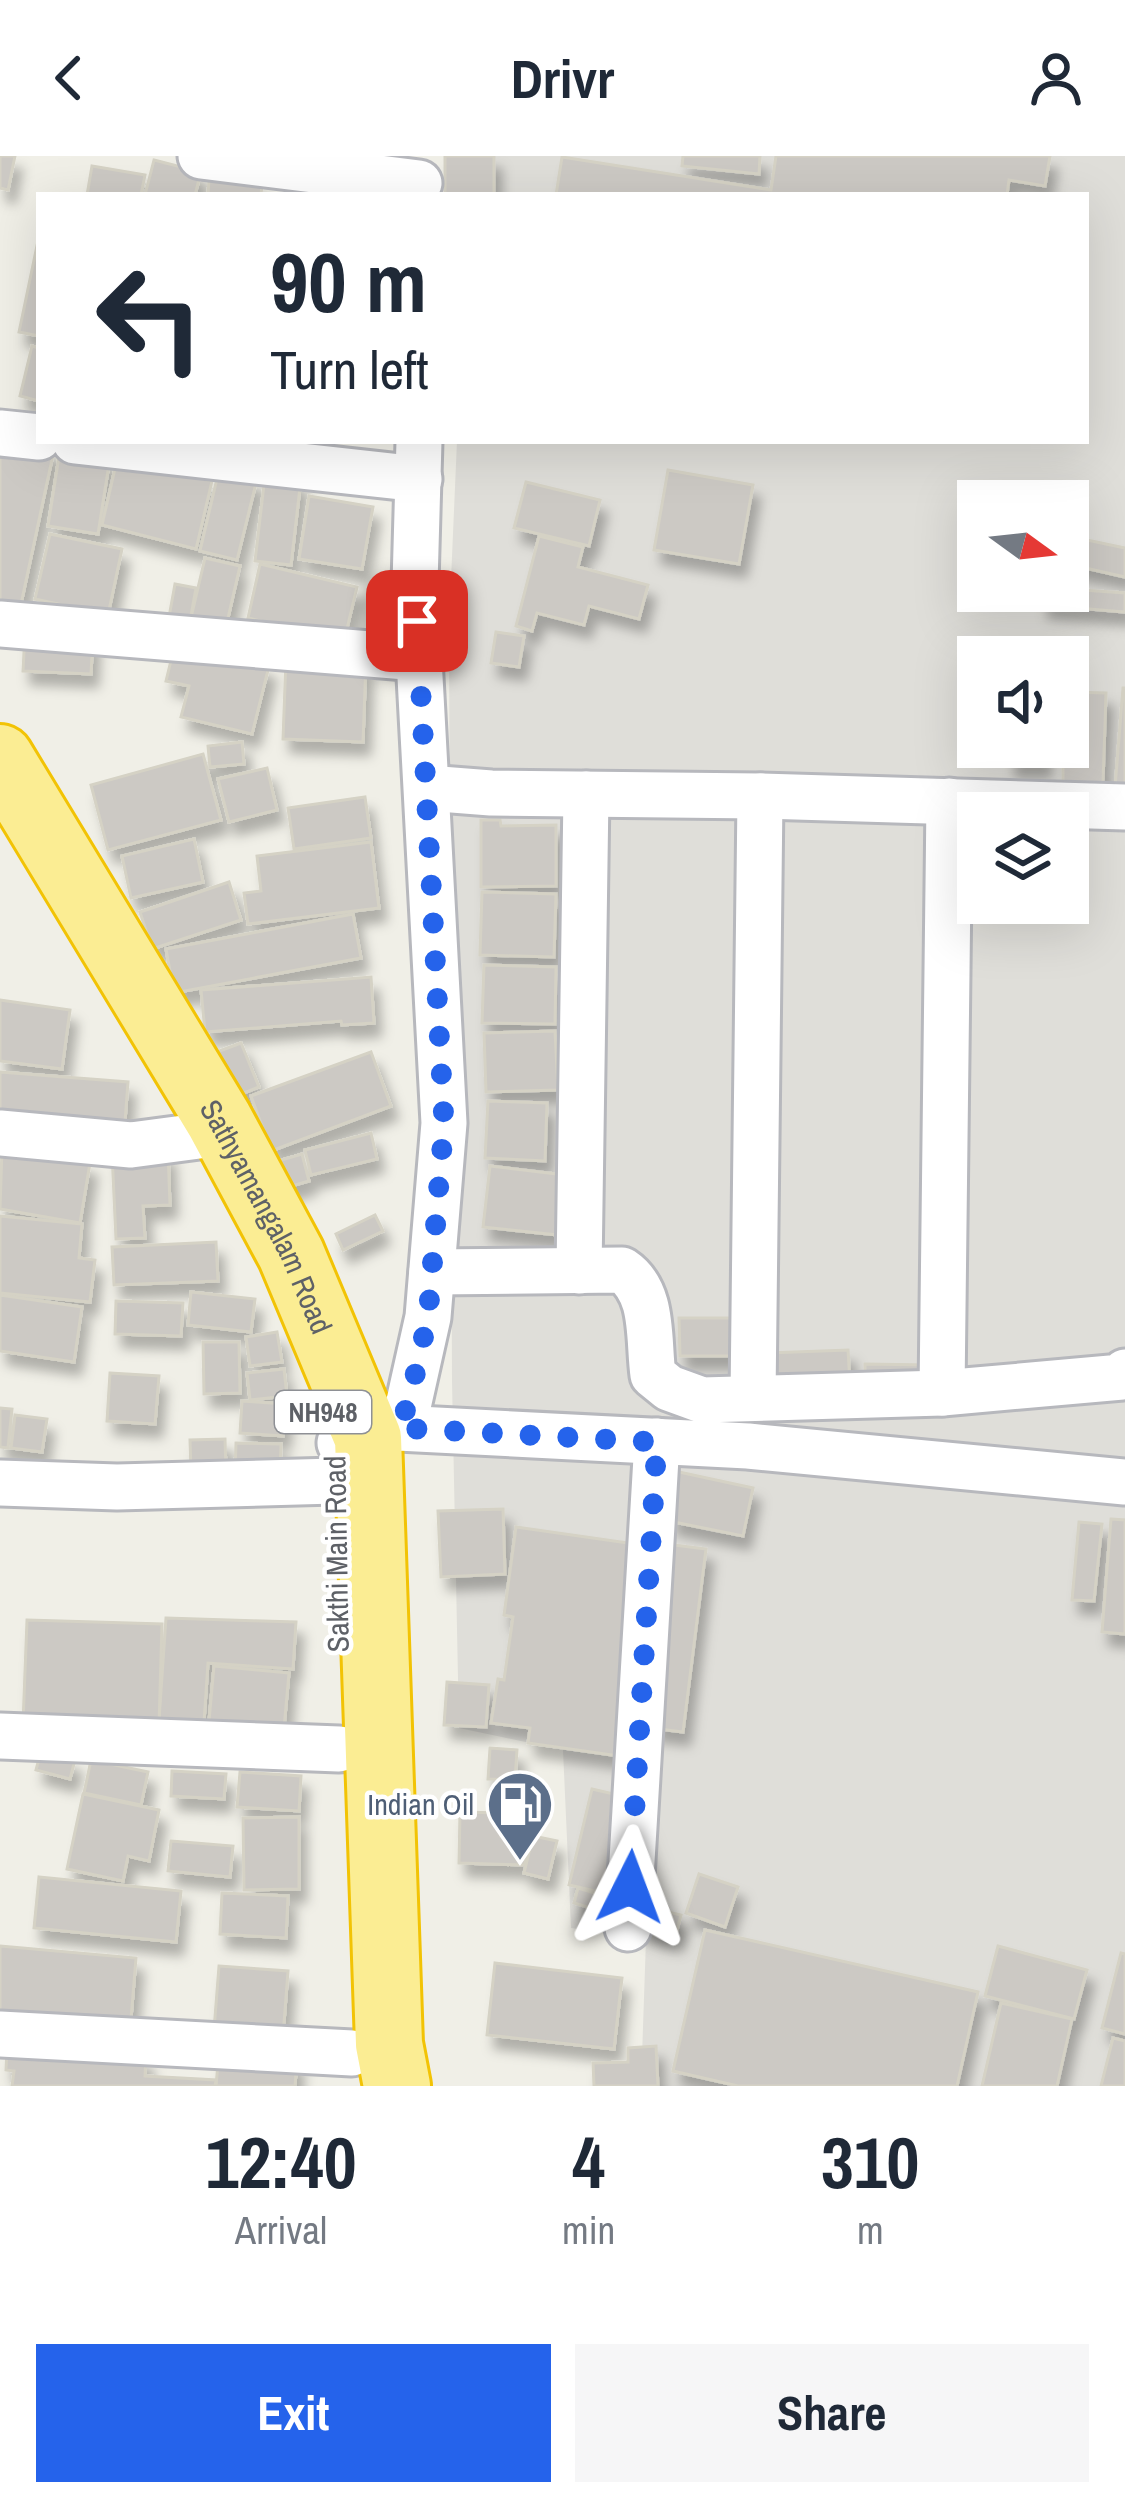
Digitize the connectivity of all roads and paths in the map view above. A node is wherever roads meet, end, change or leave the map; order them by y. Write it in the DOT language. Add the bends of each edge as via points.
graph roads {
  1 [pos="201,156"];
  2 [pos="420,178"];
  3 [pos="0,433"];
  4 [pos="36,437"];
  5 [pos="129,444"];
  6 [pos="419,460"];
  7 [pos="0,624"];
  8 [pos="419,658"];
  9 [pos="0,758"];
  10 [pos="427,788"];
  11 [pos="586,794"];
  12 [pos="760,796"];
  13 [pos="949,801"];
  14 [pos="1125,807"];
  15 [pos="0,819"];
  16 [pos="0,1133"];
  17 [pos="199,1136"];
  18 [pos="579,1271"];
  19 [pos="431,1272"];
  20 [pos="1125,1372"];
  21 [pos="942,1393"];
  22 [pos="753,1398"];
  23 [pos="657,1442"];
  24 [pos="362,1454"];
  25 [pos="1125,1482"];
  26 [pos="0,1483"];
  27 [pos="0,1736"];
  28 [pos="339,1749"];
  29 [pos="628,1928"];
  30 [pos="0,2034"];
  31 [pos="369,2075"];
  1 -- 2 [label="street"];
  3 -- 4 [label="street"];
  5 -- 6 [label="street"];
  6 -- 8 [label="street"];
  7 -- 8 [label="street"];
  8 -- 10 [label="street"];
  9 -- 24 [label="highway, Sathyamangalam Road / NH948" via="281,1235"];
  10 -- 11 [label="street"];
  10 -- 19 [label="street" via="444,1123"];
  11 -- 12 [label="street"];
  11 -- 18 [label="street"];
  12 -- 13 [label="street"];
  12 -- 22 [label="street"];
  13 -- 14 [label="street"];
  13 -- 21 [label="street"];
  15 -- 17 [label="highway, Sakthi Main Road / NH948"];
  16 -- 17 [label="street" via="131,1145"];
  17 -- 24 [label="highway, Sakthi Main Road / NH948"];
  18 -- 19 [label="street"];
  18 -- 22 [label="street" via="622,1270 636,1280 646,1300 653,1376 669,1388 702,1400"];
  19 -- 24 [label="street" via="409,1402"];
  20 -- 21 [label="street"];
  21 -- 22 [label="street"];
  23 -- 24 [label="street"];
  23 -- 25 [label="street"];
  23 -- 29 [label="street"];
  24 -- 26 [label="street" via="117,1486"];
  24 -- 28 [label="highway, Sakthi Main Road / NH948"];
  24 -- 31 [label="highway, Sathyamangalam Road / NH948" via="389,2044"];
  27 -- 28 [label="street"];
  28 -- 31 [label="highway, Sakthi Main Road / NH948"];
  30 -- 31 [label="street"];
}
